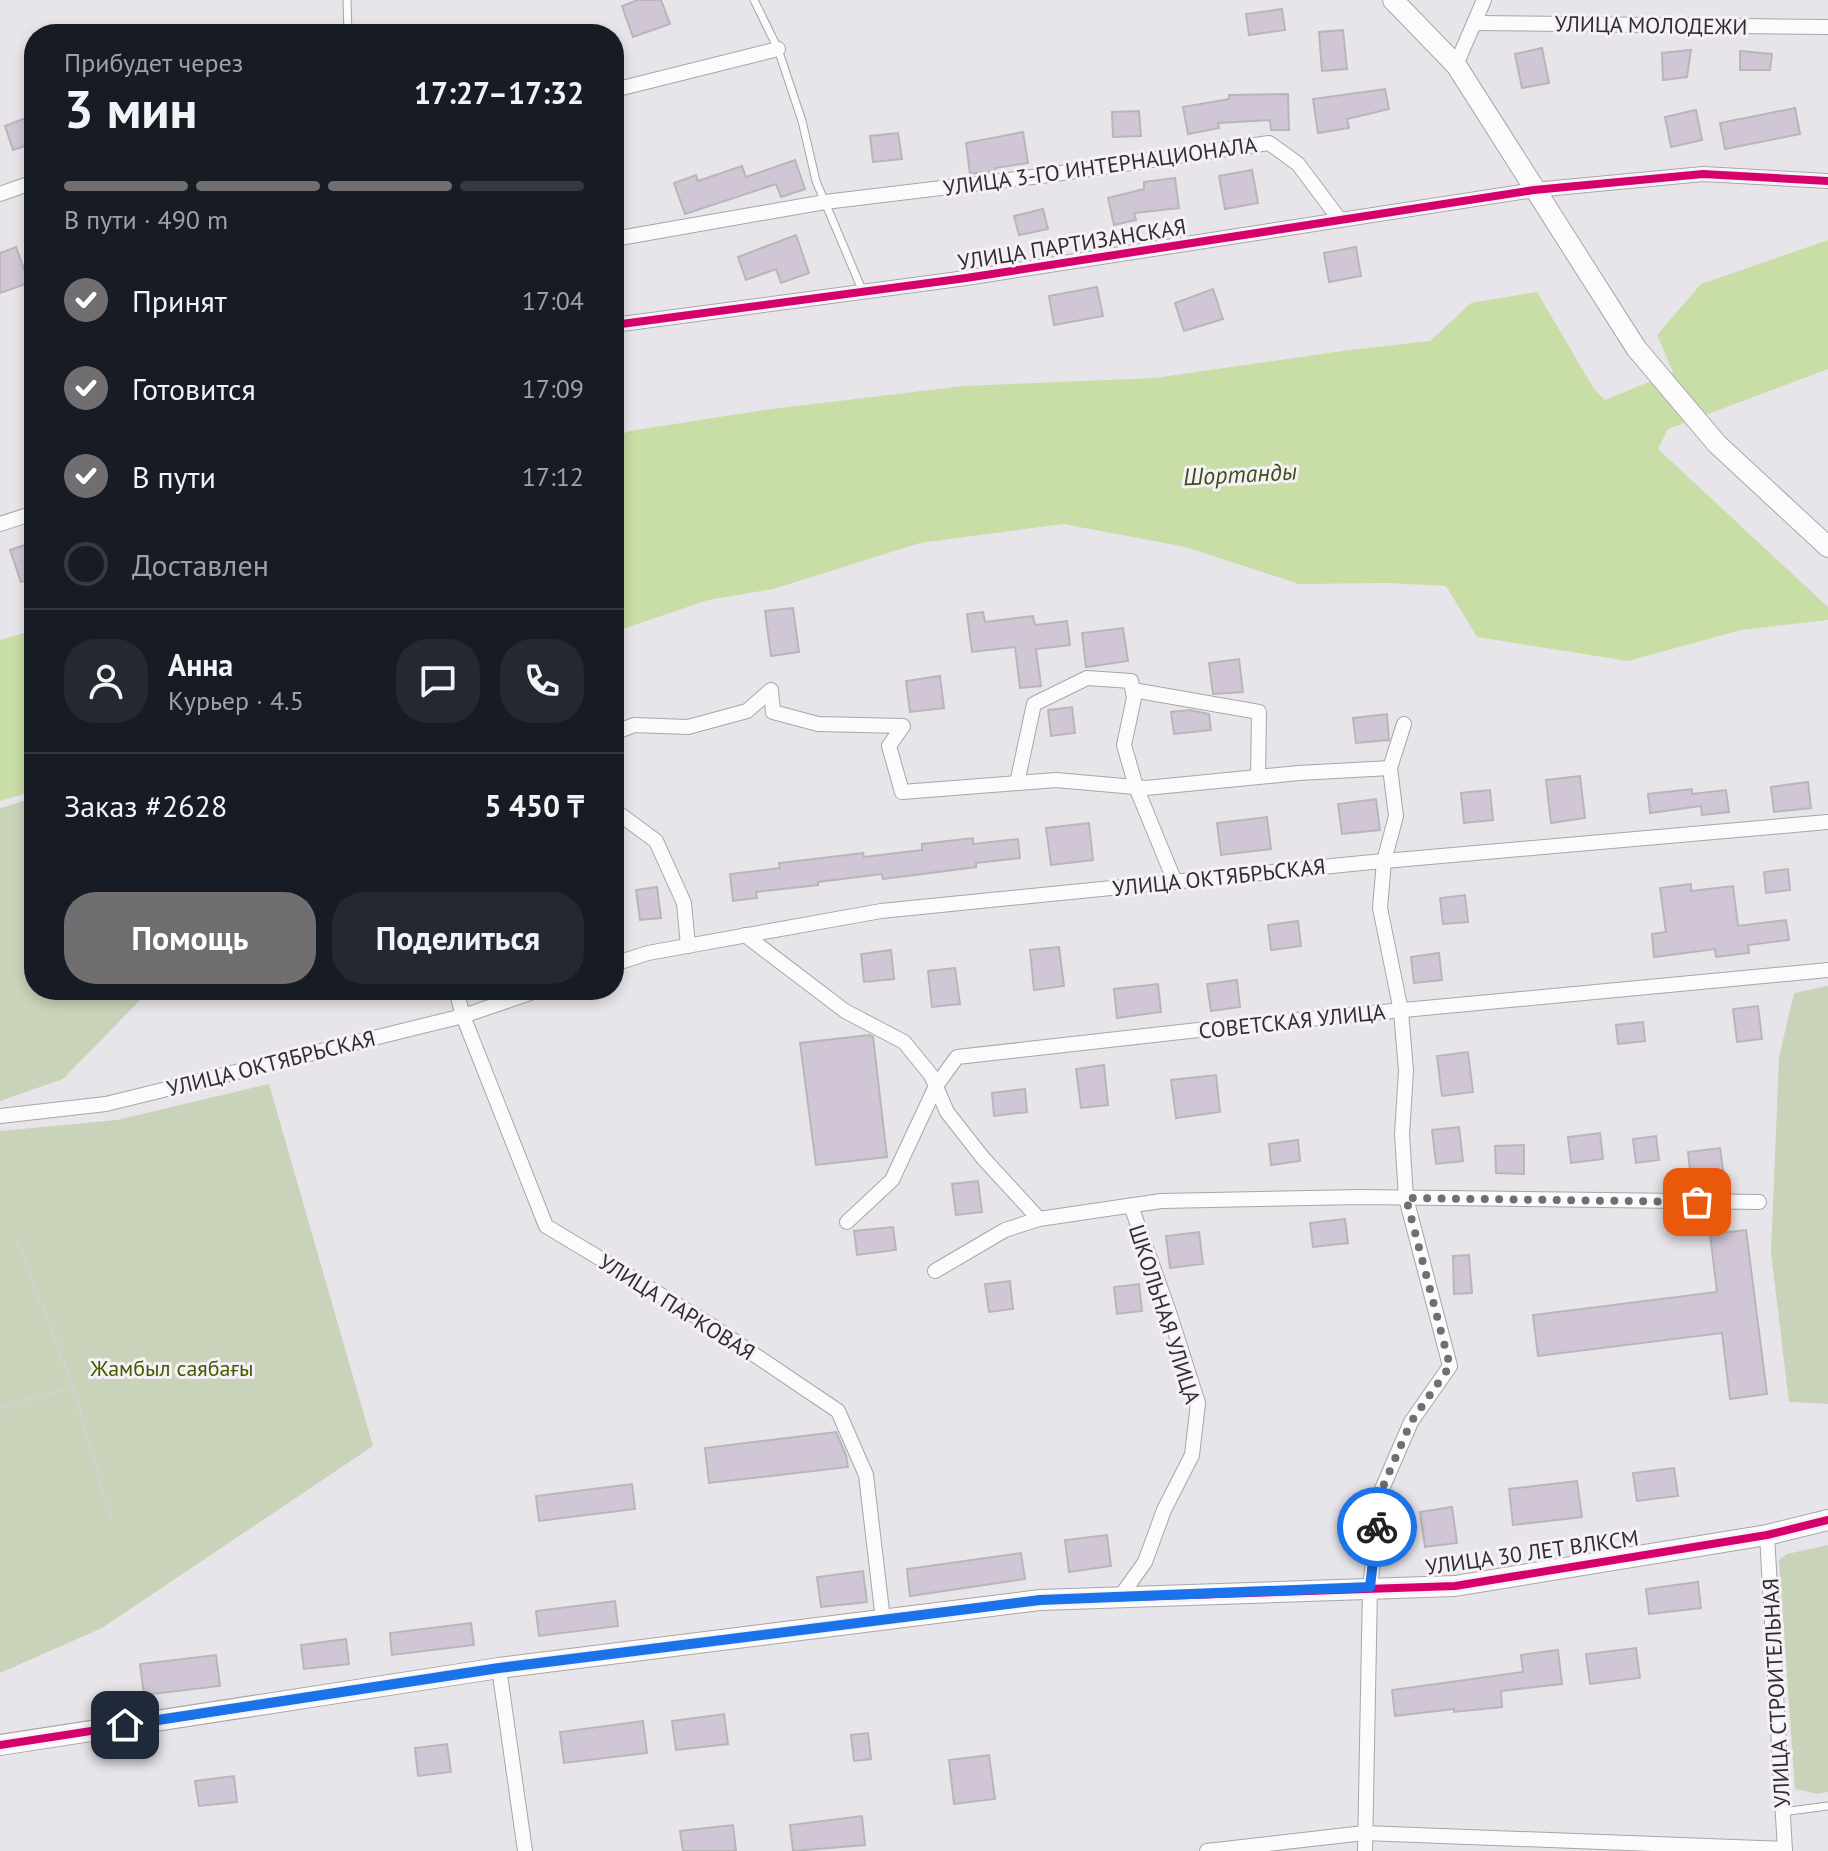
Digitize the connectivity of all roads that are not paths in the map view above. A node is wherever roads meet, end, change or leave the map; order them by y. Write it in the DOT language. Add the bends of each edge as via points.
graph roads {
  1 [pos="347,0"];
  2 [pos="754,0"];
  3 [pos="1393,0"];
  4 [pos="1484,0"];
  5 [pos="1474,23"];
  6 [pos="348,24"];
  7 [pos="1828,27"];
  8 [pos="778,49"];
  9 [pos="1456,65"];
  10 [pos="624,88"];
  11 [pos="1828,181"];
  12 [pos="24,186"];
  13 [pos="1534,190"];
  14 [pos="0,194"];
  15 [pos="825,202"];
  16 [pos="1340,220"];
  17 [pos="624,237"];
  18 [pos="863,292"];
  19 [pos="624,324"];
  20 [pos="24,516"];
  21 [pos="0,524"];
  22 [pos="1828,547"];
  23 [pos="1133,690"];
  24 [pos="1404,724"];
  25 [pos="624,729"];
  26 [pos="1390,768"];
  27 [pos="1258,777"];
  28 [pos="1017,783"];
  29 [pos="1136,787"];
  30 [pos="624,817"];
  31 [pos="1828,822"];
  32 [pos="1384,861"];
  33 [pos="1175,882"];
  34 [pos="745,935"];
  35 [pos="688,946"];
  36 [pos="624,961"];
  37 [pos="1828,970"];
  38 [pos="459,1000"];
  39 [pos="510,1000"];
  40 [pos="1401,1011"];
  41 [pos="463,1016"];
  42 [pos="936,1086"];
  43 [pos="0,1116"];
  44 [pos="1406,1198"];
  45 [pos="1759,1202"];
  46 [pos="1131,1206"];
  47 [pos="1039,1219"];
  48 [pos="847,1222"];
  49 [pos="935,1271"];
  50 [pos="1828,1520"];
  51 [pos="1767,1535"];
  52 [pos="1370,1587"];
  53 [pos="1120,1597"];
  54 [pos="883,1620"];
  55 [pos="499,1668"];
  56 [pos="0,1745"];
  57 [pos="1828,1806"];
  58 [pos="1782,1812"];
  59 [pos="1364,1833"];
  60 [pos="1784,1850"];
  61 [pos="525,1851"];
  62 [pos="1207,1851"];
  63 [pos="1365,1851"];
  1 -- 6 [label="lane"];
  2 -- 8 [label="lane"];
  3 -- 9 [label="street"];
  4 -- 5 [label="street"];
  5 -- 7 [label="street, УЛИЦА МОЛОДЕЖИ"];
  5 -- 9 [label="street"];
  8 -- 10 [label="street"];
  8 -- 15 [label="lane"];
  9 -- 13 [label="street"];
  11 -- 13 [label="street, УЛИЦА ПАРТИЗАНСКАЯ" via="1703,174"];
  12 -- 14 [label="street"];
  13 -- 16 [label="street, УЛИЦА ПАРТИЗАНСКАЯ"];
  13 -- 22 [label="street" via="1636,348 1717,444"];
  15 -- 16 [label="street, УЛИЦА 3-ГО ИНТЕРНАЦИОНАЛА" via="1269,143 1298,164"];
  15 -- 17 [label="street, УЛИЦА 3-ГО ИНТЕРНАЦИОНАЛА"];
  15 -- 18 [label="lane"];
  16 -- 18 [label="street, УЛИЦА ПАРТИЗАНСКАЯ"];
  18 -- 19 [label="street, УЛИЦА ПАРТИЗАНСКАЯ"];
  20 -- 21 [label="street"];
  23 -- 27 [label="street" via="1259,712"];
  23 -- 28 [label="street" via="1131,681 1087,678 1034,704"];
  23 -- 29 [label="street" via="1124,745"];
  24 -- 26 [label="street"];
  25 -- 28 [label="street" via="688,727 747,711 771,690 773,712 818,724 903,726 889,746 902,792"];
  26 -- 27 [label="street"];
  26 -- 32 [label="street" via="1396,816"];
  27 -- 29 [label="street"];
  28 -- 29 [label="street" via="1056,780"];
  29 -- 33 [label="street"];
  30 -- 35 [label="street" via="656,841 684,903"];
  31 -- 32 [label="street, УЛИЦА ОКТЯБРЬСКАЯ"];
  32 -- 33 [label="street, УЛИЦА ОКТЯБРЬСКАЯ"];
  32 -- 40 [label="street" via="1380,908"];
  33 -- 34 [label="street, УЛИЦА ОКТЯБРЬСКАЯ" via="881,911"];
  34 -- 35 [label="street, УЛИЦА ОКТЯБРЬСКАЯ"];
  34 -- 42 [label="street" via="845,1011 904,1042"];
  35 -- 36 [label="street, УЛИЦА ОКТЯБРЬСКАЯ"];
  37 -- 40 [label="street, СОВЕТСКАЯ УЛИЦА"];
  38 -- 41 [label="street, УЛИЦА ПАРКОВАЯ"];
  39 -- 41 [label="street, УЛИЦА ОКТЯБРЬСКАЯ"];
  40 -- 42 [label="street, СОВЕТСКАЯ УЛИЦА" via="957,1057"];
  40 -- 44 [label="street"];
  41 -- 43 [label="street, УЛИЦА ОКТЯБРЬСКАЯ" via="106,1104"];
  41 -- 54 [label="street, УЛИЦА ПАРКОВАЯ" via="546,1226 709,1324 838,1411 866,1475"];
  42 -- 47 [label="street" via="947,1112"];
  42 -- 48 [label="street, СОВЕТСКАЯ УЛИЦА" via="892,1180"];
  44 -- 45 [label="street, ШКОЛЬНАЯ УЛИЦА"];
  44 -- 46 [label="street, ШКОЛЬНАЯ УЛИЦА" via="1161,1201"];
  44 -- 52 [label="street" via="1450,1366 1411,1422 1382,1489"];
  46 -- 47 [label="street, ШКОЛЬНАЯ УЛИЦА"];
  46 -- 53 [label="street, ШКОЛЬНАЯ УЛИЦА" via="1198,1403 1192,1455 1145,1562"];
  47 -- 49 [label="street, ШКОЛЬНАЯ УЛИЦА" via="1005,1230"];
  50 -- 51 [label="street, УЛИЦА 30 ЛЕТ ВЛКСМ"];
  51 -- 52 [label="street, УЛИЦА 30 ЛЕТ ВЛКСМ" via="1455,1586"];
  51 -- 58 [label="street, УЛИЦА СТРОИТЕЛЬНАЯ"];
  52 -- 53 [label="street, УЛИЦА 30 ЛЕТ ВЛКСМ"];
  52 -- 59 [label="street"];
  53 -- 54 [label="street, УЛИЦА 30 ЛЕТ ВЛКСМ" via="1040,1600"];
  54 -- 55 [label="street, УЛИЦА 30 ЛЕТ ВЛКСМ"];
  55 -- 56 [label="street, УЛИЦА 30 ЛЕТ ВЛКСМ"];
  55 -- 61 [label="street"];
  57 -- 58 [label="lane"];
  58 -- 60 [label="street, УЛИЦА СТРОИТЕЛЬНАЯ"];
  59 -- 60 [label="street"];
  59 -- 62 [label="street"];
  59 -- 63 [label="street"];
}
